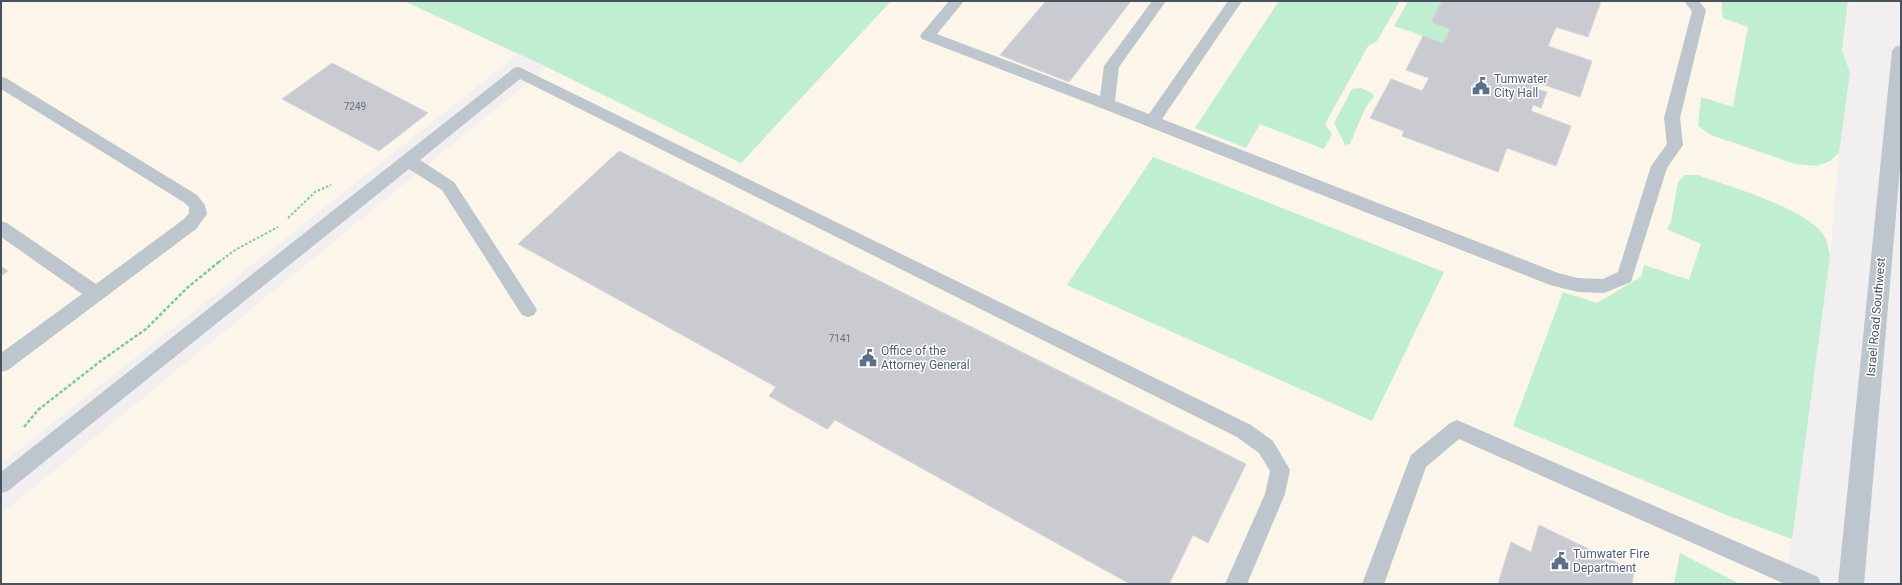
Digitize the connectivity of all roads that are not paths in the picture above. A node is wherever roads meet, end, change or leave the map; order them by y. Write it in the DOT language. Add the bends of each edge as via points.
graph roads {
  1 [pos="957,1"];
  2 [pos="1159,1"];
  3 [pos="1235,1"];
  4 [pos="1691,1"];
  5 [pos="1901,51"];
  6 [pos="1,82"];
  7 [pos="1107,104"];
  8 [pos="1152,122"];
  9 [pos="408,160"];
  10 [pos="1893,223"];
  11 [pos="1,228"];
  12 [pos="96,294"];
  13 [pos="528,310"];
  14 [pos="1,364"];
  15 [pos="1,484"];
  16 [pos="1236,584"];
  17 [pos="1373,584"];
  18 [pos="1810,584"];
  19 [pos="1851,584"];
  1 -- 7 [label="lane" via="926,36"];
  2 -- 7 [label="lane" via="1112,66"];
  3 -- 8 [label="lane"];
  4 -- 8 [label="lane" via="1700,10 1672,118 1675,145 1659,166 1625,277 1604,286 1578,285 1556,280"];
  5 -- 10 [label="street, Israel Road Southwest"];
  6 -- 12 [label="lane" via="197,205 198,214 190,224"];
  7 -- 8 [label="lane"];
  9 -- 13 [label="lane" via="448,186"];
  9 -- 15 [label="lane"];
  9 -- 16 [label="lane" via="519,72 1244,431 1266,447 1280,470 1275,494"];
  10 -- 19 [label="street, Israel Road Southwest"];
  11 -- 12 [label="lane"];
  12 -- 14 [label="lane"];
  17 -- 18 [label="lane" via="1418,461 1457,429"];
}
